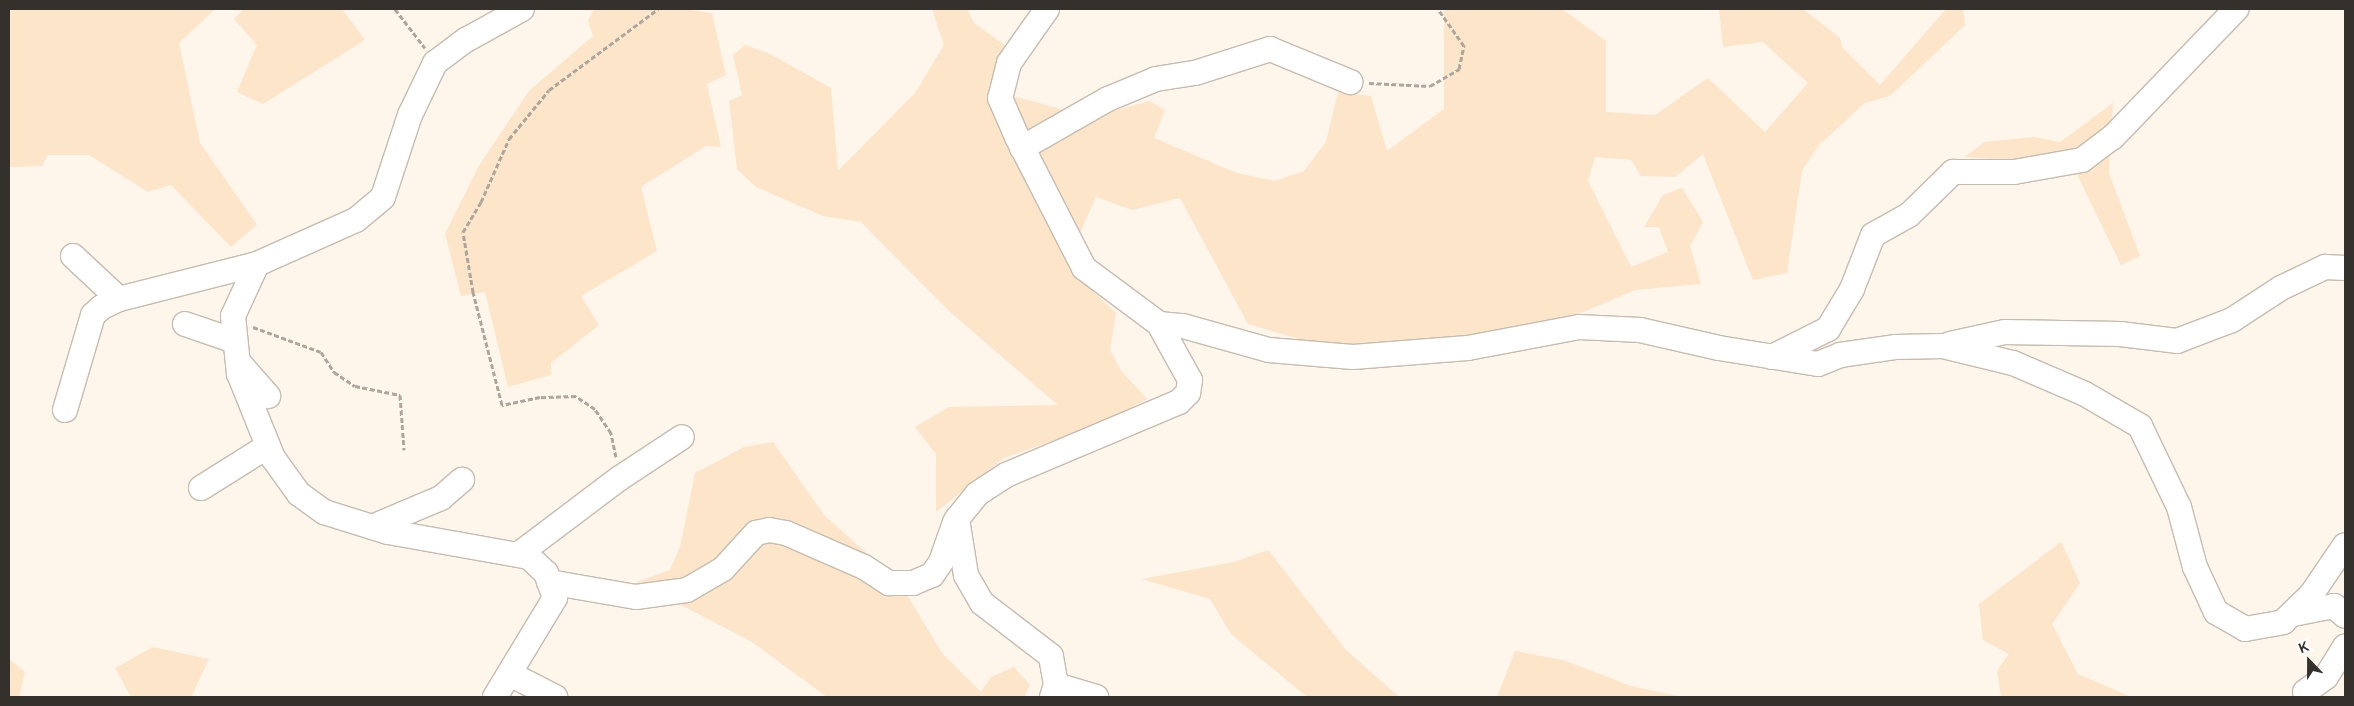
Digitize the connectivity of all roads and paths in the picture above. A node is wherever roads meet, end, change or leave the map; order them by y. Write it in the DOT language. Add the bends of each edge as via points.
graph roads {
  1 [pos="394,9"];
  2 [pos="522,9"];
  3 [pos="658,9"];
  4 [pos="1048,9"];
  5 [pos="1438,9"];
  6 [pos="2236,9"];
  7 [pos="436,63"];
  8 [pos="1350,82"];
  9 [pos="1022,148"];
  10 [pos="73,256"];
  11 [pos="257,264"];
  12 [pos="2345,268"];
  13 [pos="119,299"];
  14 [pos="185,324"];
  15 [pos="1159,324"];
  16 [pos="235,341"];
  17 [pos="1943,346"];
  18 [pos="1772,356"];
  19 [pos="268,396"];
  20 [pos="65,410"];
  21 [pos="682,437"];
  22 [pos="268,446"];
  23 [pos="404,450"];
  24 [pos="620,478"];
  25 [pos="462,480"];
  26 [pos="201,488"];
  27 [pos="956,519"];
  28 [pos="372,526"];
  29 [pos="2345,545"];
  30 [pos="519,554"];
  31 [pos="550,582"];
  32 [pos="2291,615"];
  33 [pos="2345,616"];
  34 [pos="2345,646"];
  35 [pos="510,674"];
  36 [pos="1054,691"];
  37 [pos="2305,692"];
  38 [pos="495,697"];
  39 [pos="555,697"];
  40 [pos="1096,697"];
  1 -- 7 [label="path"];
  2 -- 7 [label="street" via="466,40"];
  3 -- 24 [label="path" via="549,90 509,139 481,202 463,232 473,292 502,405 540,397 576,396 595,409 611,433"];
  4 -- 9 [label="street" via="1009,63 1000,98"];
  5 -- 8 [label="path" via="1464,46 1458,69 1430,86"];
  6 -- 18 [label="street" via="2113,137 2082,160 2014,172 1953,172 1909,215 1873,235 1852,289 1828,329"];
  7 -- 11 [label="street" via="410,115 383,197 356,220"];
  8 -- 9 [label="street" via="1270,49 1196,73 1156,79 1108,99"];
  9 -- 15 [label="street" via="1084,268"];
  10 -- 13 [label="street"];
  11 -- 13 [label="street"];
  11 -- 16 [label="street"];
  12 -- 17 [label="street" via="2325,267 2281,288 2232,320 2177,341 2120,334 2005,332"];
  13 -- 20 [label="street" via="93,315"];
  14 -- 16 [label="street"];
  15 -- 18 [label="street" via="1184,326 1269,350 1353,357 1468,348 1579,327 1640,330"];
  15 -- 27 [label="street" via="1190,380 1188,394 1180,402 1006,475 977,494"];
  16 -- 19 [label="street"];
  16 -- 22 [label="street" via="239,374"];
  16 -- 23 [label="path" via="321,352 334,372 355,386 400,396"];
  17 -- 18 [label="street" via="1850,354 1818,364"];
  17 -- 32 [label="street" via="2014,363 2085,394 2140,426 2179,507 2195,567 2216,612 2245,629 2283,622"];
  21 -- 24 [label="street"];
  22 -- 26 [label="street"];
  22 -- 28 [label="street" via="299,494 324,512"];
  24 -- 30 [label="street"];
  25 -- 28 [label="street" via="441,498"];
  27 -- 31 [label="street" via="941,562 932,575 914,584 889,583 864,567 786,533 769,530 756,533 724,569 687,590 636,597"];
  27 -- 36 [label="street" via="966,575 982,603 1051,656"];
  28 -- 30 [label="street"];
  29 -- 32 [label="street" via="2311,595"];
  30 -- 31 [label="street" via="529,556 546,573"];
  31 -- 35 [label="street" via="555,598"];
  32 -- 33 [label="street" via="2334,606"];
  34 -- 37 [label="street" via="2326,677"];
  35 -- 38 [label="street"];
  35 -- 39 [label="street"];
  36 -- 40 [label="street"];
}
